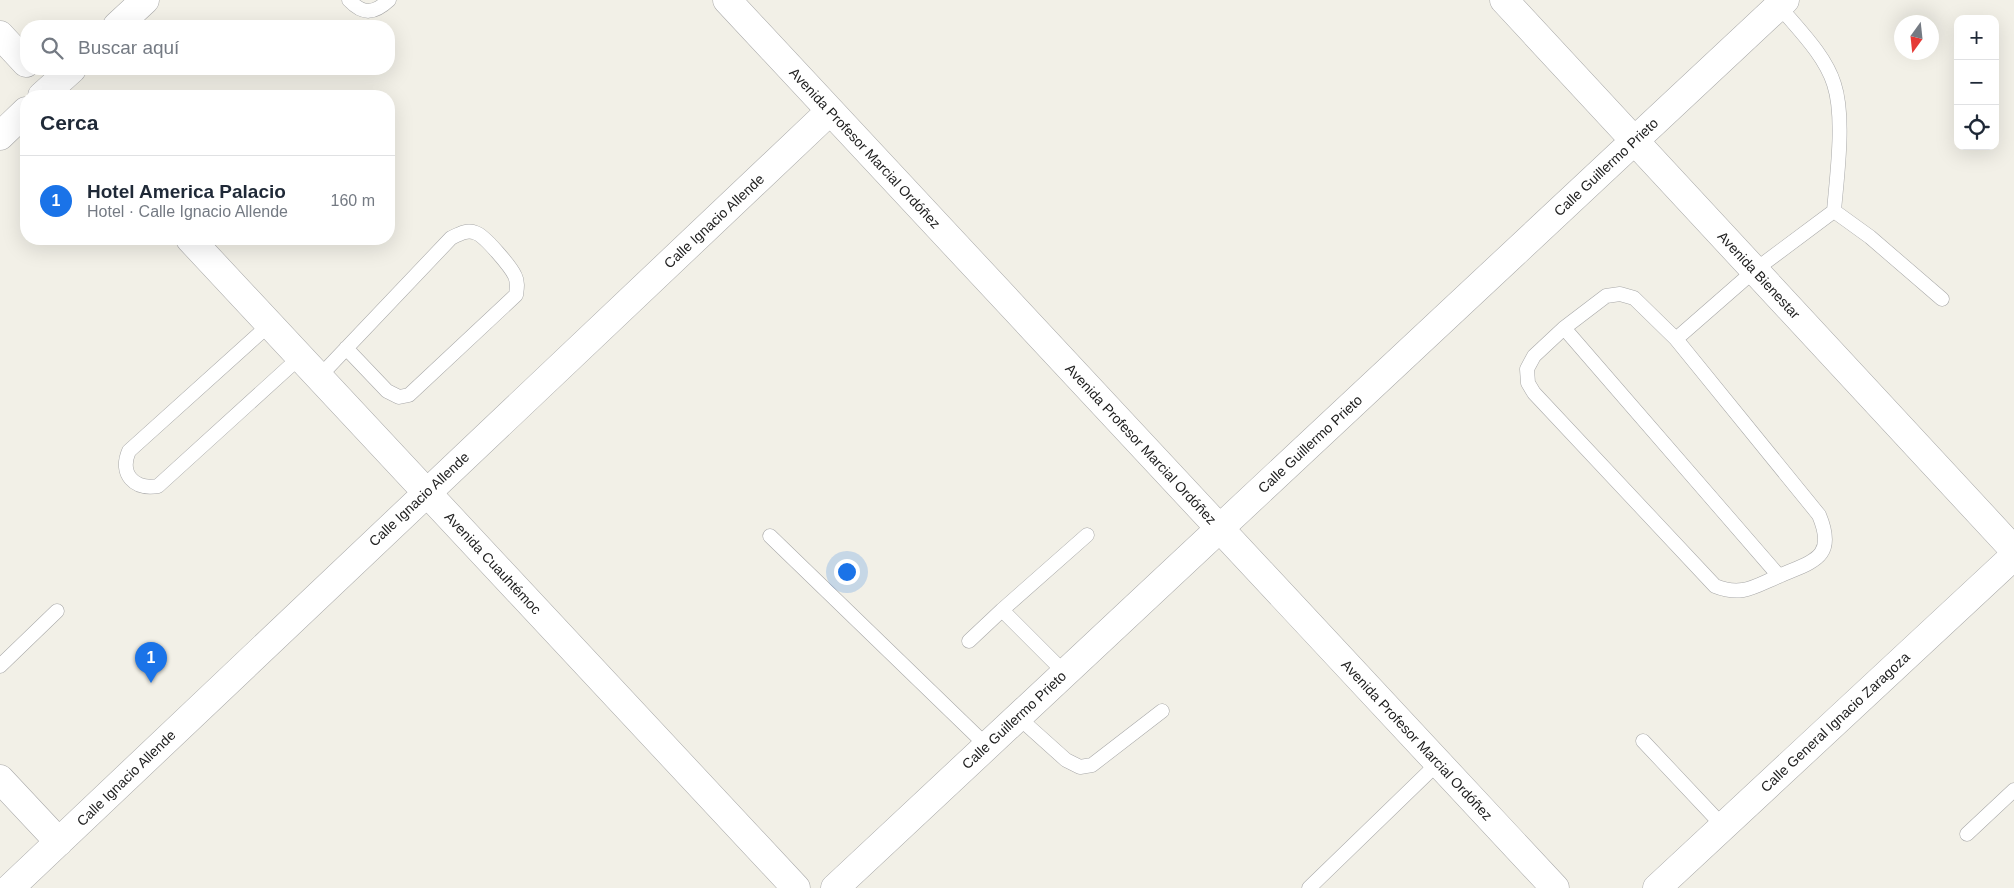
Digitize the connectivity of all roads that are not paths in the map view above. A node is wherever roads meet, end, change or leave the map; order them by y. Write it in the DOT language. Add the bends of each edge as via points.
graph roads {
  1 [pos="146,0"];
  2 [pos="349,0"];
  3 [pos="389,0"];
  4 [pos="727,0"];
  5 [pos="1504,0"];
  6 [pos="1782,3"];
  7 [pos="124,20"];
  8 [pos="0,35"];
  9 [pos="20,57"];
  10 [pos="36,75"];
  11 [pos="67,75"];
  12 [pos="47,90"];
  13 [pos="54,90"];
  14 [pos="830,111"];
  15 [pos="20,117"];
  16 [pos="0,136"];
  17 [pos="1635,140"];
  18 [pos="1834,210"];
  19 [pos="196,245"];
  20 [pos="1755,270"];
  21 [pos="1942,299"];
  22 [pos="270,324"];
  23 [pos="1564,328"];
  24 [pos="1676,339"];
  25 [pos="346,348"];
  26 [pos="300,357"];
  27 [pos="319,377"];
  28 [pos="426,492"];
  29 [pos="1220,528"];
  30 [pos="1087,535"];
  31 [pos="770,536"];
  32 [pos="2014,550"];
  33 [pos="2014,556"];
  34 [pos="1779,576"];
  35 [pos="1002,610"];
  36 [pos="57,611"];
  37 [pos="969,641"];
  38 [pos="0,666"];
  39 [pos="1065,673"];
  40 [pos="1162,711"];
  41 [pos="1018,717"];
  42 [pos="1643,741"];
  43 [pos="987,746"];
  44 [pos="1438,763"];
  45 [pos="0,780"];
  46 [pos="2014,790"];
  47 [pos="1723,826"];
  48 [pos="1967,834"];
  49 [pos="59,842"];
  50 [pos="10,888"];
  51 [pos="796,888"];
  52 [pos="835,888"];
  53 [pos="1309,888"];
  54 [pos="1555,888"];
  55 [pos="1657,888"];
  1 -- 7 [label="street"];
  2 -- 3 [label="lane" via="365,12 374,11"];
  4 -- 14 [label="street, Avenida Profesor Marcial Ordóñez"];
  5 -- 17 [label="street, Avenida Bienestar"];
  6 -- 17 [label="street, Calle Guillermo Prieto"];
  6 -- 18 [label="lane" via="1822,59 1834,84 1839,152"];
  8 -- 9 [label="street"];
  10 -- 12 [label="street"];
  11 -- 13 [label="street"];
  14 -- 28 [label="street, Calle Ignacio Allende"];
  14 -- 29 [label="street, Avenida Profesor Marcial Ordóñez"];
  15 -- 16 [label="street"];
  17 -- 20 [label="street, Avenida Bienestar"];
  17 -- 29 [label="street, Calle Guillermo Prieto"];
  18 -- 20 [label="lane"];
  18 -- 21 [label="lane"];
  19 -- 22 [label="street, Avenida Cuauhtémoc"];
  20 -- 24 [label="lane"];
  20 -- 32 [label="street, Avenida Bienestar"];
  22 -- 26 [label="street, Avenida Cuauhtémoc"];
  22 -- 26 [label="lane" via="129,450 126,470 131,480 141,486 158,486"];
  23 -- 24 [label="lane" via="1606,296 1620,294 1634,298"];
  23 -- 34 [label="lane"];
  23 -- 34 [label="lane" via="1534,356 1527,369 1528,382 1534,393 1716,586 1740,592"];
  24 -- 34 [label="lane" via="1819,515 1826,532 1826,547 1816,559"];
  25 -- 25 [label="lane" via="387,392 398,397 409,395 516,295 515,275 488,241 476,232 463,232 450,238"];
  25 -- 27 [label="lane"];
  26 -- 27 [label="street, Avenida Cuauhtémoc"];
  27 -- 28 [label="street, Avenida Cuauhtémoc"];
  28 -- 49 [label="street, Calle Ignacio Allende"];
  28 -- 51 [label="street, Avenida Cuauhtémoc"];
  29 -- 39 [label="street, Calle Guillermo Prieto"];
  29 -- 44 [label="street, Avenida Profesor Marcial Ordóñez"];
  30 -- 35 [label="lane"];
  31 -- 43 [label="lane"];
  33 -- 47 [label="street, Calle General Ignacio Zaragoza"];
  35 -- 37 [label="lane"];
  35 -- 39 [label="lane"];
  36 -- 38 [label="lane"];
  39 -- 41 [label="street, Calle Guillermo Prieto"];
  40 -- 41 [label="lane" via="1092,765 1080,767 1066,760"];
  41 -- 43 [label="street, Calle Guillermo Prieto"];
  42 -- 47 [label="lane"];
  43 -- 52 [label="street, Calle Guillermo Prieto"];
  44 -- 53 [label="lane"];
  44 -- 54 [label="street, Avenida Profesor Marcial Ordóñez"];
  45 -- 49 [label="street"];
  46 -- 48 [label="lane"];
  47 -- 55 [label="street, Calle General Ignacio Zaragoza"];
  49 -- 50 [label="street, Calle Ignacio Allende"];
}
